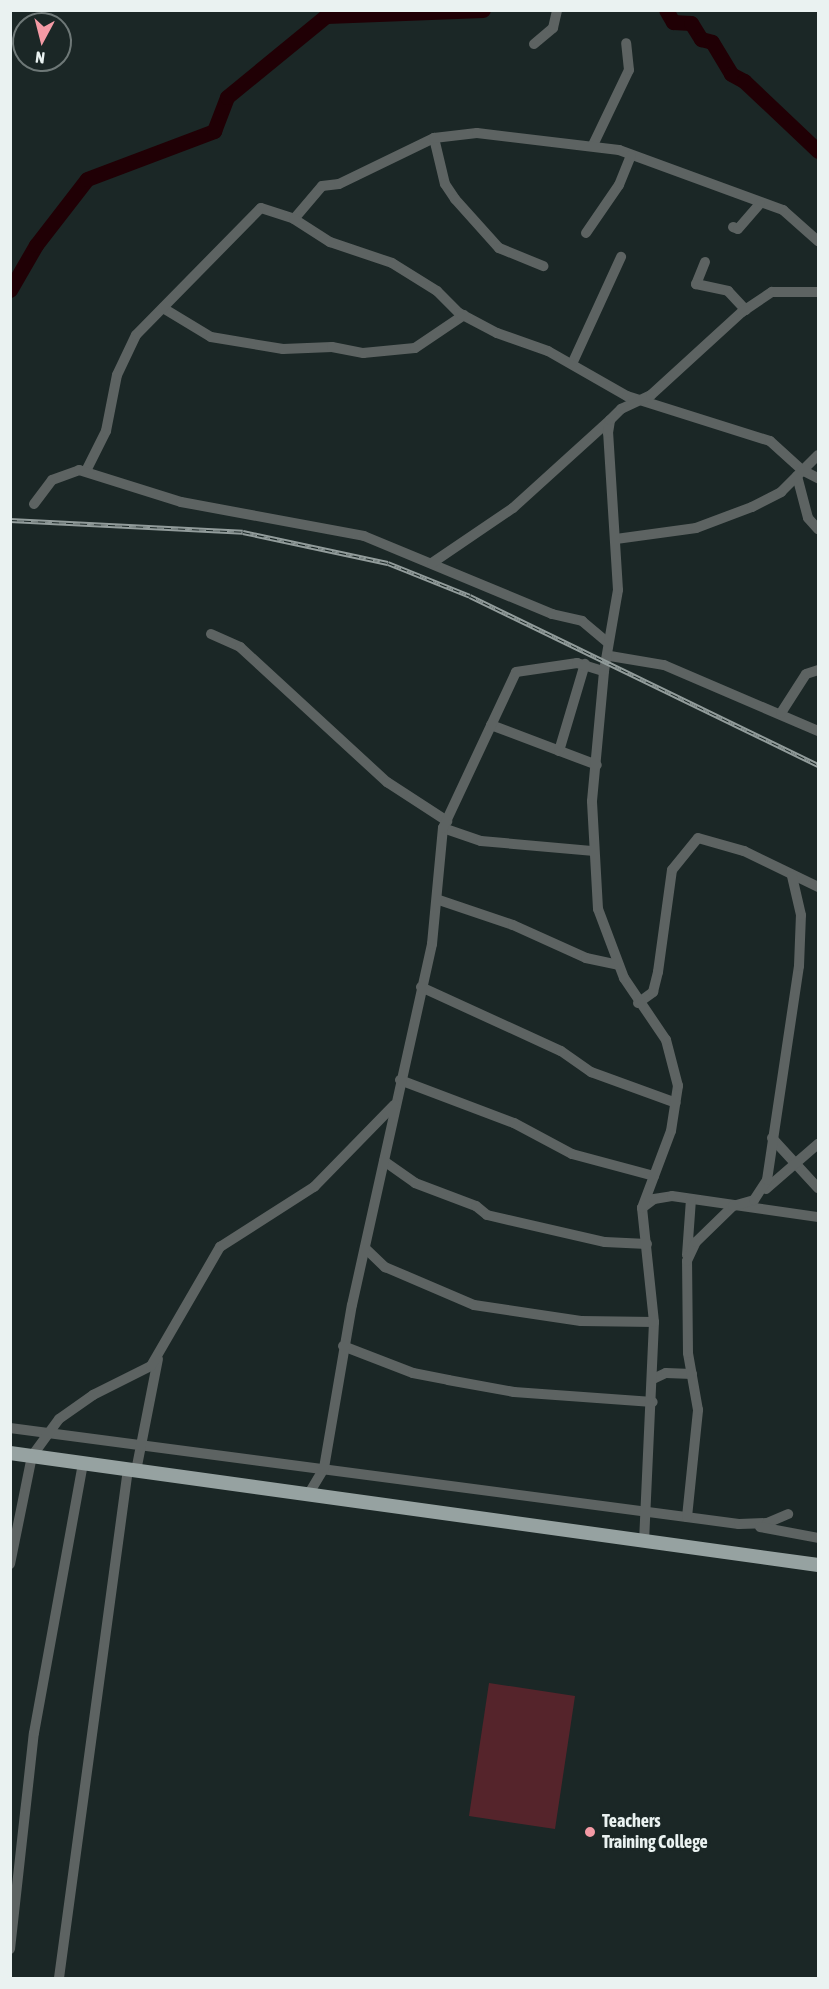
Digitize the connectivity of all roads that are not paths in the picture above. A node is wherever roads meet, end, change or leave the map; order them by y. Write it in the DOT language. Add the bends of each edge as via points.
graph roads {
  1 [pos="557,10"];
  2 [pos="626,43"];
  3 [pos="534,44"];
  4 [pos="434,138"];
  5 [pos="593,145"];
  6 [pos="631,155"];
  7 [pos="760,204"];
  8 [pos="294,219"];
  9 [pos="733,226"];
  10 [pos="586,233"];
  11 [pos="819,241"];
  12 [pos="621,257"];
  13 [pos="705,262"];
  14 [pos="543,266"];
  15 [pos="819,292"];
  16 [pos="163,308"];
  17 [pos="746,310"];
  18 [pos="464,315"];
  19 [pos="573,364"];
  20 [pos="640,400"];
  21 [pos="610,420"];
  22 [pos="819,455"];
  23 [pos="86,471"];
  24 [pos="800,473"];
  25 [pos="819,478"];
  26 [pos="34,504"];
  27 [pos="819,529"];
  28 [pos="616,539"];
  29 [pos="432,563"];
  30 [pos="211,634"];
  31 [pos="608,642"];
  32 [pos="610,656"];
  33 [pos="585,664"];
  34 [pos="819,670"];
  35 [pos="604,671"];
  36 [pos="781,713"];
  37 [pos="491,725"];
  38 [pos="819,731"];
  39 [pos="559,751"];
  40 [pos="597,765"];
  41 [pos="445,824"];
  42 [pos="592,850"];
  43 [pos="792,876"];
  44 [pos="819,887"];
  45 [pos="439,900"];
  46 [pos="618,965"];
  47 [pos="421,987"];
  48 [pos="638,1003"];
  49 [pos="400,1080"];
  50 [pos="676,1103"];
  51 [pos="395,1104"];
  52 [pos="771,1138"];
  53 [pos="819,1144"];
  54 [pos="384,1161"];
  55 [pos="793,1166"];
  56 [pos="654,1176"];
  57 [pos="819,1188"];
  58 [pos="764,1191"];
  59 [pos="691,1199"];
  60 [pos="733,1206"];
  61 [pos="642,1208"];
  62 [pos="819,1217"];
  63 [pos="647,1244"];
  64 [pos="364,1248"];
  65 [pos="687,1261"];
  66 [pos="654,1322"];
  67 [pos="344,1346"];
  68 [pos="158,1356"];
  69 [pos="692,1374"];
  70 [pos="653,1379"];
  71 [pos="653,1402"];
  72 [pos="10,1428"];
  73 [pos="48,1434"];
  74 [pos="141,1447"];
  75 [pos="10,1453"];
  76 [pos="32,1456"];
  77 [pos="83,1463"];
  78 [pos="324,1468"];
  79 [pos="132,1470"];
  80 [pos="308,1495"];
  81 [pos="649,1510"];
  82 [pos="788,1514"];
  83 [pos="687,1517"];
  84 [pos="739,1524"];
  85 [pos="819,1538"];
  86 [pos="644,1542"];
  87 [pos="10,1564"];
  88 [pos="819,1565"];
  89 [pos="10,1949"];
  90 [pos="59,1978"];
  1 -- 3 [label="street" via="557,22"];
  2 -- 5 [label="street" via="629,70"];
  4 -- 5 [label="street" via="477,133"];
  4 -- 8 [label="street" via="339,184 322,186"];
  4 -- 14 [label="street" via="446,184 455,199 500,248"];
  5 -- 6 [label="street"];
  6 -- 7 [label="street"];
  6 -- 10 [label="street" via="619,185"];
  7 -- 9 [label="street" via="738,229"];
  7 -- 11 [label="street" via="783,210"];
  8 -- 16 [label="street" via="261,208"];
  8 -- 18 [label="street" via="330,242 403,269"];
  12 -- 19 [label="street"];
  13 -- 17 [label="street" via="696,284 728,291"];
  15 -- 17 [label="street" via="779,290"];
  16 -- 18 [label="street" via="211,337 283,349 332,347 363,353 415,348"];
  16 -- 23 [label="street" via="128,348 113,387 106,432"];
  17 -- 20 [label="street"];
  18 -- 19 [label="street"];
  19 -- 20 [label="street"];
  20 -- 21 [label="street"];
  20 -- 24 [label="street" via="748,431 782,449"];
  21 -- 28 [label="street" via="608,453"];
  21 -- 29 [label="street" via="513,508"];
  22 -- 24 [label="street"];
  23 -- 26 [label="street" via="57,477"];
  23 -- 29 [label="street" via="181,502 364,536"];
  24 -- 25 [label="street"];
  24 -- 27 [label="street" via="808,518"];
  24 -- 28 [label="street" via="771,498 707,525"];
  28 -- 31 [label="street" via="618,590"];
  29 -- 31 [label="street" via="552,614 582,621"];
  30 -- 41 [label="street" via="240,647 387,782"];
  31 -- 32 [label="street"];
  32 -- 35 [label="street"];
  32 -- 36 [label="street" via="664,665"];
  33 -- 35 [label="street"];
  33 -- 37 [label="street" via="516,672"];
  33 -- 39 [label="street"];
  34 -- 36 [label="street" via="806,674"];
  35 -- 40 [label="street"];
  36 -- 38 [label="street"];
  37 -- 39 [label="street"];
  37 -- 41 [label="street"];
  39 -- 40 [label="street"];
  40 -- 42 [label="street"];
  41 -- 42 [label="street" via="481,841"];
  41 -- 45 [label="street"];
  42 -- 46 [label="street" via="601,923"];
  43 -- 44 [label="street"];
  43 -- 48 [label="street" via="744,851 698,838 672,870 653,992"];
  43 -- 52 [label="street" via="801,915 799,966"];
  45 -- 46 [label="street" via="513,925 586,958"];
  45 -- 47 [label="street"];
  46 -- 48 [label="street"];
  47 -- 49 [label="street"];
  47 -- 50 [label="street" via="561,1051 591,1072"];
  48 -- 50 [label="street" via="666,1040 676,1066"];
  49 -- 51 [label="street"];
  49 -- 56 [label="street" via="514,1123 588,1160"];
  50 -- 56 [label="street" via="671,1131"];
  51 -- 54 [label="street"];
  51 -- 68 [label="street" via="314,1187 220,1247"];
  52 -- 55 [label="street"];
  52 -- 58 [label="street"];
  53 -- 55 [label="street"];
  54 -- 63 [label="street" via="415,1183 476,1206 487,1215 605,1242"];
  54 -- 64 [label="street"];
  55 -- 57 [label="street"];
  55 -- 58 [label="street"];
  56 -- 61 [label="street"];
  58 -- 60 [label="street"];
  59 -- 60 [label="street"];
  59 -- 61 [label="street" via="663,1196"];
  59 -- 65 [label="street"];
  60 -- 62 [label="street"];
  60 -- 65 [label="street" via="696,1242"];
  61 -- 63 [label="street"];
  63 -- 66 [label="street"];
  64 -- 66 [label="street" via="385,1267 474,1305 581,1322"];
  64 -- 67 [label="street"];
  65 -- 69 [label="street"];
  66 -- 70 [label="street"];
  67 -- 71 [label="street" via="413,1373 459,1382 560,1396"];
  67 -- 78 [label="street"];
  68 -- 73 [label="street" via="141,1374 72,1408"];
  68 -- 74 [label="street"];
  69 -- 70 [label="street" via="666,1372"];
  69 -- 83 [label="street" via="698,1410"];
  70 -- 71 [label="street"];
  71 -- 81 [label="street"];
  72 -- 73 [label="street"];
  73 -- 74 [label="street"];
  73 -- 76 [label="street"];
  74 -- 78 [label="street"];
  74 -- 79 [label="street"];
  75 -- 76 [label="main road"];
  76 -- 77 [label="main road"];
  76 -- 87 [label="street"];
  77 -- 79 [label="main road"];
  77 -- 89 [label="street" via="34,1733"];
  78 -- 80 [label="street"];
  78 -- 81 [label="street"];
  79 -- 80 [label="main road"];
  79 -- 90 [label="street"];
  80 -- 86 [label="main road"];
  81 -- 83 [label="street"];
  81 -- 86 [label="street"];
  82 -- 84 [label="street" via="766,1523"];
  83 -- 84 [label="street"];
  84 -- 85 [label="street"];
  86 -- 88 [label="main road"];
}
